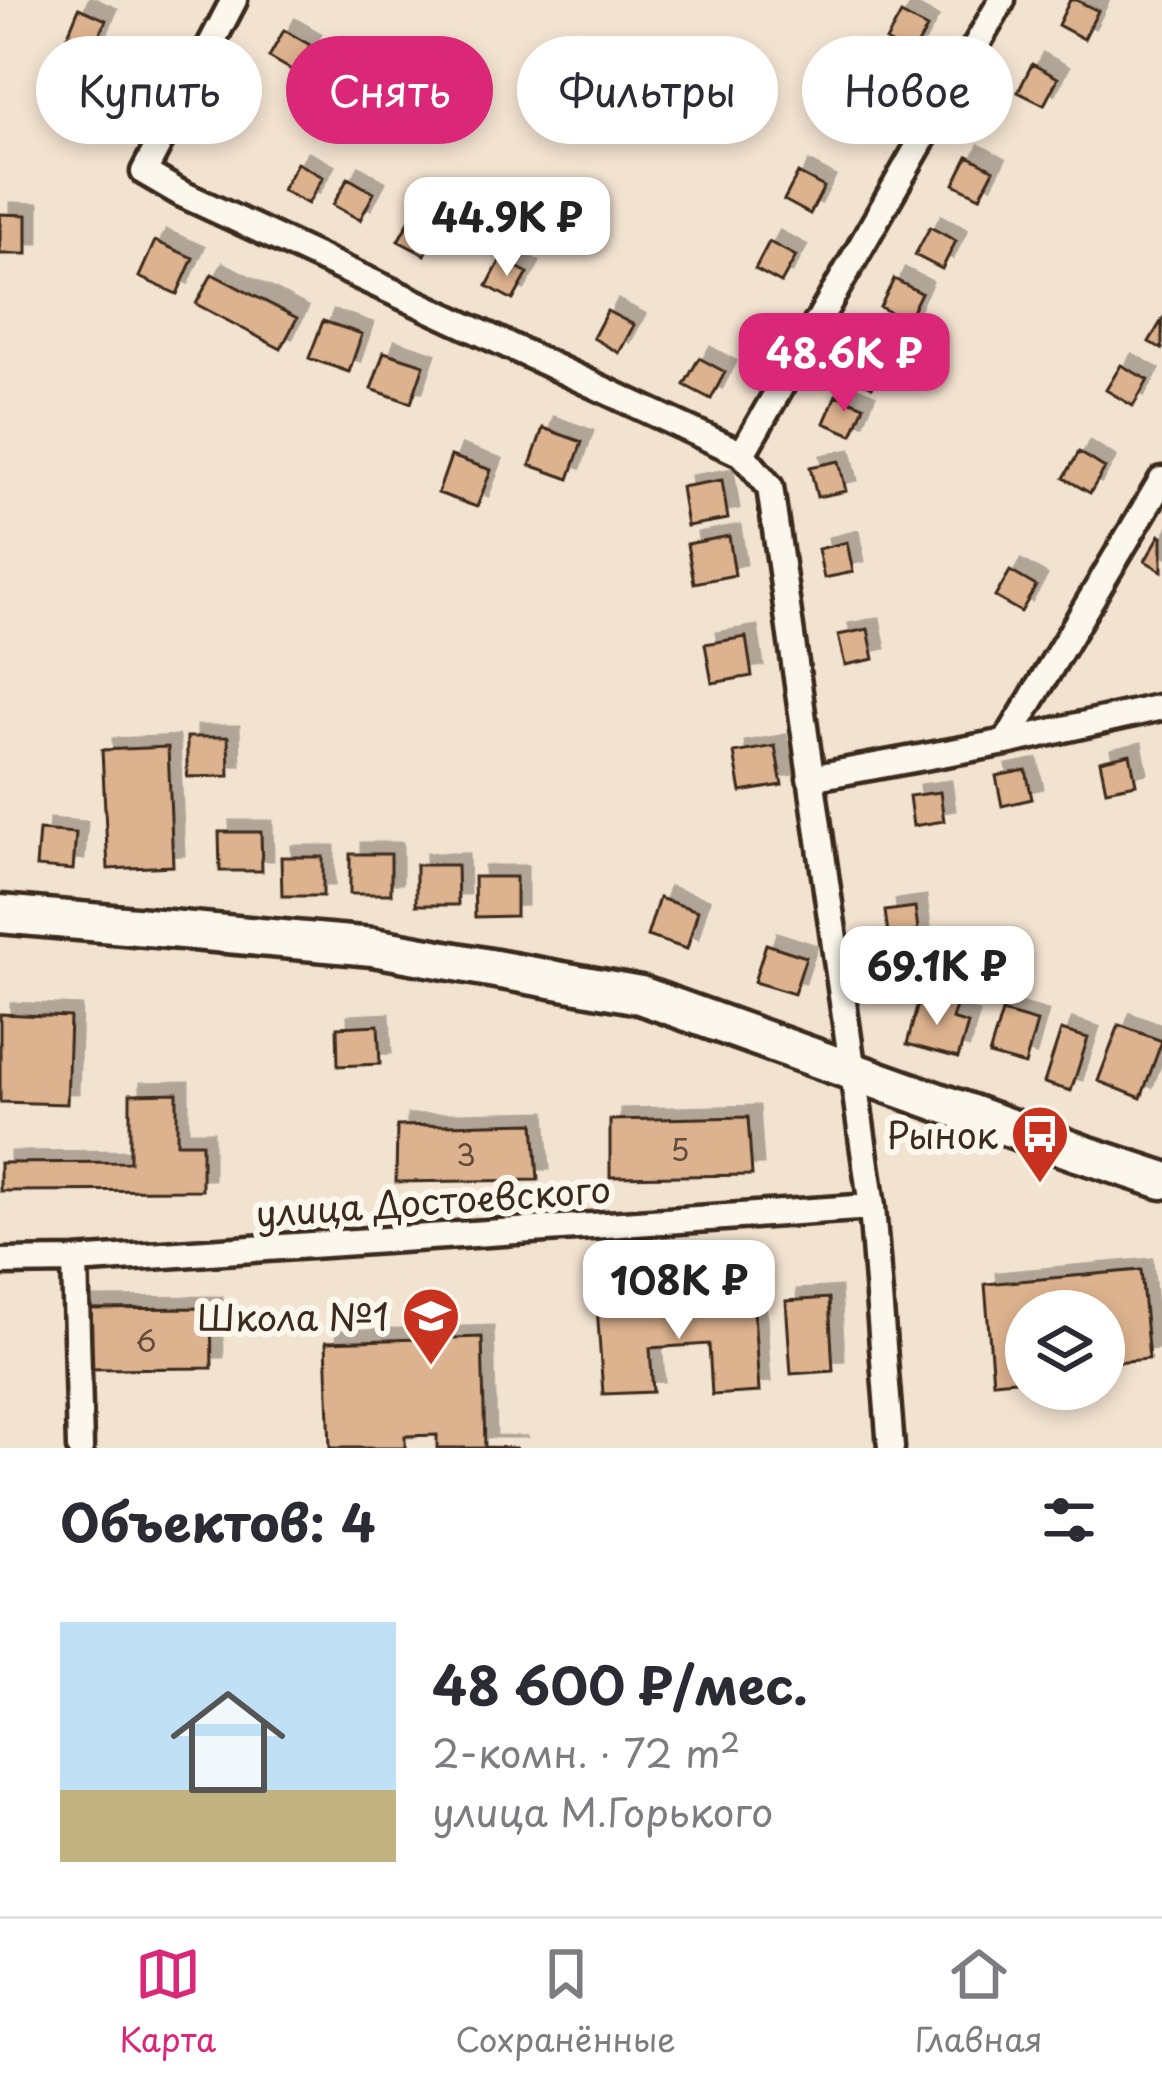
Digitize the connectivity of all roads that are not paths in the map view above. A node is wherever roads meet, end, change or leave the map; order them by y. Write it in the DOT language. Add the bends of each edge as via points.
graph roads {
  1 [pos="234,0"];
  2 [pos="1002,0"];
  3 [pos="742,454"];
  4 [pos="1162,480"];
  5 [pos="1162,707"];
  6 [pos="1006,742"];
  7 [pos="810,778"];
  8 [pos="0,914"];
  9 [pos="854,1070"];
  10 [pos="1162,1180"];
  11 [pos="872,1207"];
  12 [pos="75,1261"];
  13 [pos="0,1262"];
  14 [pos="80,1448"];
  15 [pos="891,1448"];
  1 -- 3 [label="street" via="144,172"];
  2 -- 3 [label="street"];
  3 -- 7 [label="street" via="770,487"];
  4 -- 6 [label="street"];
  5 -- 6 [label="street"];
  6 -- 7 [label="street"];
  7 -- 9 [label="street"];
  8 -- 9 [label="main road" via="373,947 640,995"];
  9 -- 10 [label="main road"];
  9 -- 11 [label="street"];
  11 -- 12 [label="street, улица Достоевского"];
  11 -- 15 [label="street"];
  12 -- 13 [label="street, улица Достоевского"];
  12 -- 14 [label="street"];
}
